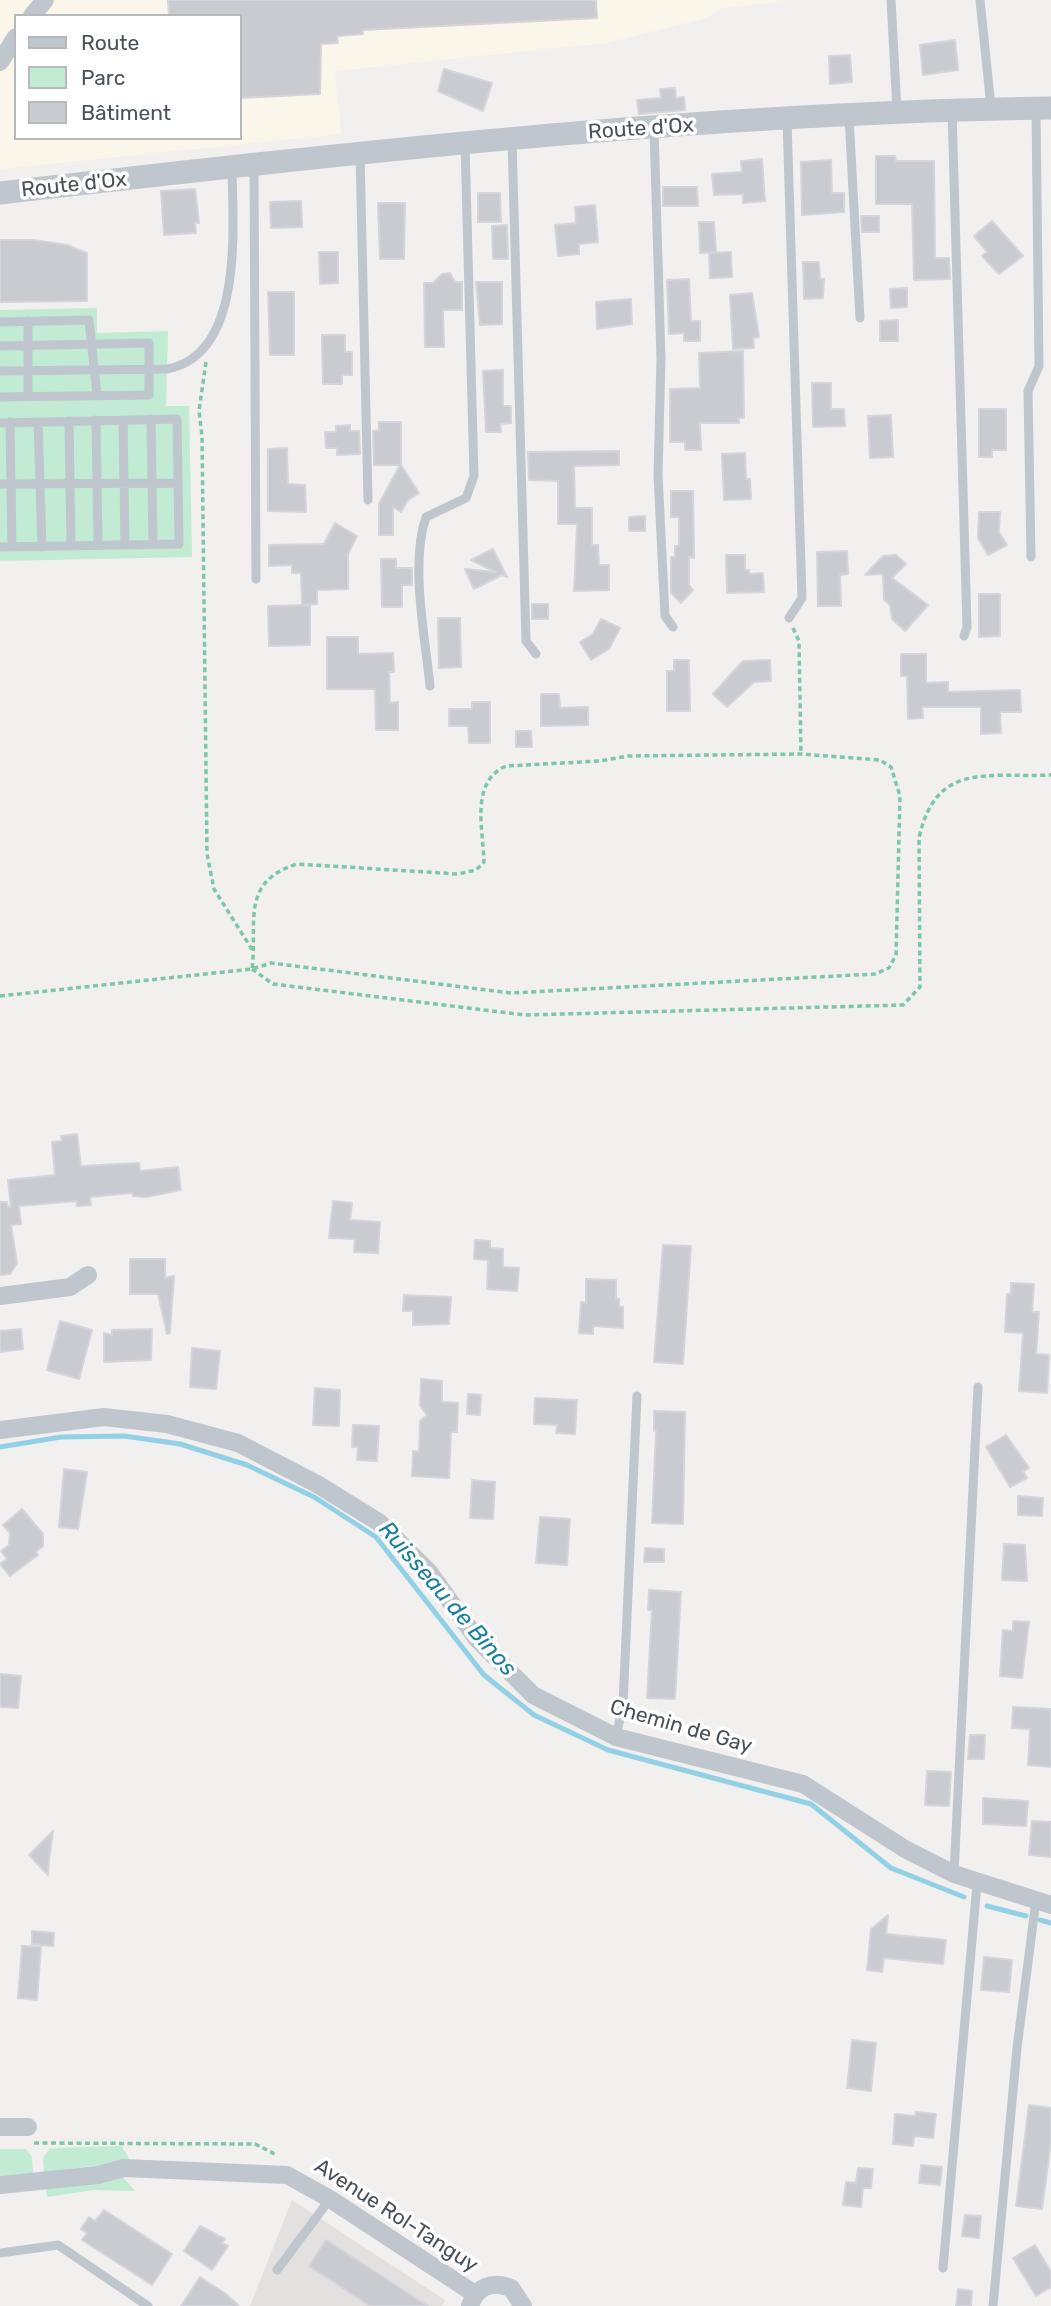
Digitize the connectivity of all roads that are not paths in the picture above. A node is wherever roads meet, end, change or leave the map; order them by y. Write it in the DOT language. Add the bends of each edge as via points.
graph roads {
  1 [pos="891,0"];
  2 [pos="980,0"];
  3 [pos="14,40"];
  4 [pos="0,62"];
  5 [pos="1043,108"];
  6 [pos="952,109"];
  7 [pos="991,109"];
  8 [pos="897,114"];
  9 [pos="849,115"];
  10 [pos="787,119"];
  11 [pos="654,127"];
  12 [pos="512,139"];
  13 [pos="465,142"];
  14 [pos="360,153"];
  15 [pos="243,165"];
  16 [pos="0,184"];
  17 [pos="0,193"];
  18 [pos="860,318"];
  19 [pos="28,321"];
  20 [pos="0,322"];
  21 [pos="92,344"];
  22 [pos="28,345"];
  23 [pos="0,346"];
  24 [pos="149,369"];
  25 [pos="28,370"];
  26 [pos="94,370"];
  27 [pos="0,371"];
  28 [pos="97,395"];
  29 [pos="28,396"];
  30 [pos="0,397"];
  31 [pos="151,419"];
  32 [pos="123,420"];
  33 [pos="69,421"];
  34 [pos="96,421"];
  35 [pos="38,422"];
  36 [pos="5,423"];
  37 [pos="178,482"];
  38 [pos="124,483"];
  39 [pos="152,483"];
  40 [pos="0,484"];
  41 [pos="11,484"];
  42 [pos="40,484"];
  43 [pos="70,484"];
  44 [pos="97,484"];
  45 [pos="368,500"];
  46 [pos="153,544"];
  47 [pos="98,545"];
  48 [pos="125,545"];
  49 [pos="71,546"];
  50 [pos="0,547"];
  51 [pos="12,547"];
  52 [pos="42,547"];
  53 [pos="1031,557"];
  54 [pos="256,579"];
  55 [pos="789,618"];
  56 [pos="673,627"];
  57 [pos="964,636"];
  58 [pos="536,654"];
  59 [pos="430,685"];
  60 [pos="88,1275"];
  61 [pos="0,1296"];
  62 [pos="978,1387"];
  63 [pos="637,1396"];
  64 [pos="0,1430"];
  65 [pos="616,1737"];
  66 [pos="954,1874"];
  67 [pos="977,1884"];
  68 [pos="1044,1903"];
  69 [pos="0,2127"];
  70 [pos="26,2135"];
  71 [pos="0,2185"];
  72 [pos="330,2199"];
  73 [pos="0,2253"];
  74 [pos="943,2268"];
  75 [pos="277,2270"];
  76 [pos="472,2300"];
  77 [pos="148,2306"];
  78 [pos="523,2306"];
  79 [pos="993,2306"];
  1 -- 8 [label="lane"];
  2 -- 7 [label="lane"];
  3 -- 4 [label="street"];
  5 -- 7 [label="street, Route d'Ox"];
  5 -- 53 [label="lane" via="1040,366 1028,391"];
  6 -- 7 [label="street, Route d'Ox"];
  6 -- 8 [label="street, Route d'Ox"];
  6 -- 57 [label="lane"];
  8 -- 9 [label="street, Route d'Ox"];
  9 -- 10 [label="street, Route d'Ox"];
  9 -- 18 [label="lane"];
  10 -- 11 [label="street, Route d'Ox"];
  10 -- 55 [label="lane" via="802,598"];
  11 -- 12 [label="street, Route d'Ox"];
  11 -- 56 [label="lane" via="662,359 658,475 665,616"];
  12 -- 13 [label="street, Route d'Ox"];
  12 -- 58 [label="lane" via="526,641"];
  13 -- 14 [label="street, Route d'Ox"];
  13 -- 59 [label="lane" via="474,476 466,498 426,517 423,526 420,573"];
  14 -- 15 [label="street, Route d'Ox"];
  14 -- 45 [label="lane"];
  15 -- 16 [label="street, Route d'Ox"];
  15 -- 17 [label="street, Route d'Ox"];
  15 -- 24 [label="lane" via="233,275 208,347 183,366"];
  15 -- 54 [label="lane"];
  19 -- 20 [label="lane"];
  19 -- 21 [label="lane" via="89,320"];
  19 -- 22 [label="lane"];
  21 -- 22 [label="lane"];
  21 -- 24 [label="lane" via="149,343"];
  21 -- 26 [label="lane"];
  22 -- 23 [label="lane"];
  22 -- 25 [label="lane"];
  24 -- 26 [label="lane"];
  24 -- 28 [label="lane" via="149,395"];
  25 -- 26 [label="lane"];
  25 -- 27 [label="lane"];
  25 -- 29 [label="lane"];
  26 -- 28 [label="lane"];
  28 -- 29 [label="lane"];
  29 -- 30 [label="lane"];
  31 -- 32 [label="lane"];
  31 -- 37 [label="lane" via="177,419"];
  31 -- 39 [label="lane"];
  32 -- 34 [label="lane"];
  32 -- 38 [label="lane"];
  33 -- 34 [label="lane"];
  33 -- 35 [label="lane"];
  33 -- 43 [label="lane"];
  34 -- 44 [label="lane"];
  35 -- 36 [label="lane"];
  35 -- 42 [label="lane"];
  36 -- 41 [label="lane"];
  37 -- 39 [label="lane"];
  37 -- 46 [label="lane" via="179,544"];
  38 -- 39 [label="lane"];
  38 -- 44 [label="lane"];
  38 -- 48 [label="lane"];
  39 -- 46 [label="lane"];
  40 -- 41 [label="lane"];
  41 -- 42 [label="lane"];
  41 -- 51 [label="lane"];
  42 -- 43 [label="lane"];
  42 -- 52 [label="lane"];
  43 -- 44 [label="lane"];
  43 -- 49 [label="lane"];
  44 -- 47 [label="lane"];
  46 -- 48 [label="lane"];
  47 -- 48 [label="lane"];
  47 -- 49 [label="lane"];
  49 -- 52 [label="lane"];
  50 -- 51 [label="lane"];
  51 -- 52 [label="lane"];
  60 -- 61 [label="street" via="70,1287"];
  62 -- 66 [label="lane"];
  63 -- 65 [label="lane" via="623,1704"];
  64 -- 65 [label="street, Chemin de Gay" via="104,1417 167,1424 238,1443 380,1523 429,1572 477,1639 533,1695"];
  65 -- 66 [label="street, Chemin de Gay" via="803,1784 905,1849"];
  66 -- 67 [label="street, Chemin de Gay"];
  67 -- 68 [label="street, Chemin de Gay"];
  67 -- 74 [label="lane"];
  68 -- 79 [label="lane" via="1017,2048"];
  69 -- 70 [label="street"];
  71 -- 72 [label="street, Avenue Rol-Tanguy" via="124,2168 271,2172 287,2175"];
  72 -- 75 [label="lane"];
  72 -- 76 [label="street, Avenue Rol-Tanguy"];
  73 -- 77 [label="lane" via="58,2245"];
  76 -- 78 [label="street" via="486,2286 503,2285 517,2294"];
}
